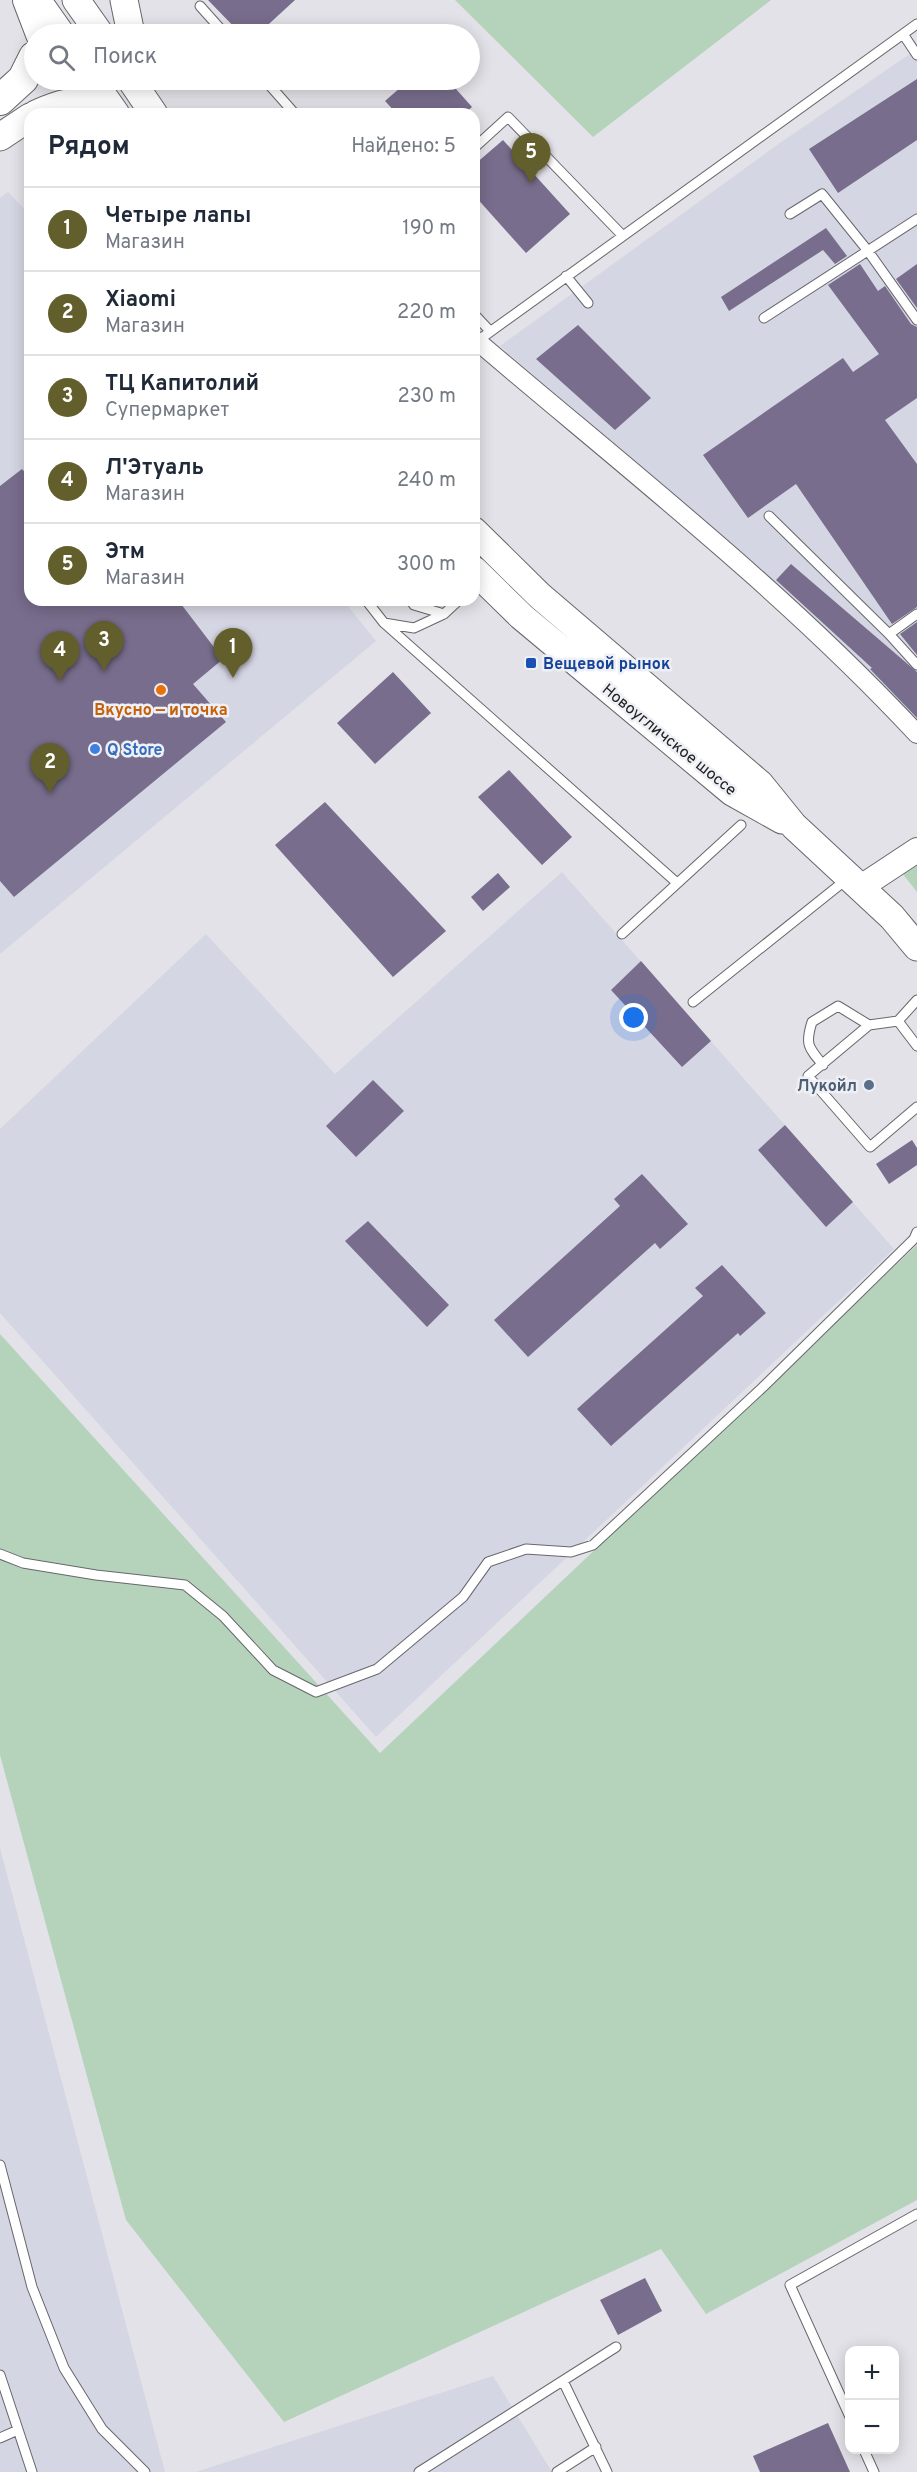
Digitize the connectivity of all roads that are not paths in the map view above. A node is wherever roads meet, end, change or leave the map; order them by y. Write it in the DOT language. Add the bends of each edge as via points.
graph roads {
  1 [pos="28,0"];
  2 [pos="37,0"];
  3 [pos="76,0"];
  4 [pos="124,0"];
  5 [pos="200,6"];
  6 [pos="37,24"];
  7 [pos="54,24"];
  8 [pos="93,24"];
  9 [pos="129,24"];
  10 [pos="216,24"];
  11 [pos="917,24"];
  12 [pos="903,34"];
  13 [pos="917,55"];
  14 [pos="24,77"];
  15 [pos="99,90"];
  16 [pos="138,90"];
  17 [pos="153,90"];
  18 [pos="274,90"];
  19 [pos="0,100"];
  20 [pos="50,108"];
  21 [pos="96,108"];
  22 [pos="112,108"];
  23 [pos="150,108"];
  24 [pos="161,108"];
  25 [pos="291,108"];
  26 [pos="24,121"];
  27 [pos="0,137"];
  28 [pos="480,143"];
  29 [pos="790,214"];
  30 [pos="917,219"];
  31 [pos="623,236"];
  32 [pos="868,251"];
  33 [pos="566,276"];
  34 [pos="588,303"];
  35 [pos="764,318"];
  36 [pos="917,320"];
  37 [pos="480,338"];
  38 [pos="769,516"];
  39 [pos="480,537"];
  40 [pos="480,581"];
  41 [pos="371,606"];
  42 [pos="417,606"];
  43 [pos="453,606"];
  44 [pos="444,614"];
  45 [pos="917,614"];
  46 [pos="384,623"];
  47 [pos="889,634"];
  48 [pos="917,665"];
  49 [pos="917,734"];
  50 [pos="741,825"];
  51 [pos="794,826"];
  52 [pos="917,849"];
  53 [pos="676,882"];
  54 [pos="855,882"];
  55 [pos="622,934"];
  56 [pos="917,947"];
  57 [pos="917,1000"];
  58 [pos="693,1002"];
  59 [pos="898,1021"];
  60 [pos="869,1025"];
  61 [pos="917,1046"];
  62 [pos="823,1065"];
  63 [pos="917,1107"];
  64 [pos="917,1232"];
  65 [pos="0,1554"];
  66 [pos="0,2165"];
  67 [pos="917,2214"];
  68 [pos="616,2347"];
  69 [pos="0,2375"];
  70 [pos="563,2381"];
  71 [pos="845,2408"];
  72 [pos="18,2430"];
  73 [pos="0,2438"];
  74 [pos="596,2447"];
  75 [pos="866,2454"];
  76 [pos="32,2472"];
  77 [pos="145,2472"];
  78 [pos="419,2472"];
  79 [pos="557,2472"];
  80 [pos="607,2472"];
  81 [pos="874,2472"];
  1 -- 6 [label="main road"];
  2 -- 7 [label="main road"];
  3 -- 8 [label="main road"];
  4 -- 9 [label="main road"];
  5 -- 10 [label="lane"];
  11 -- 12 [label="lane"];
  12 -- 13 [label="lane"];
  12 -- 31 [label="lane"];
  14 -- 19 [label="main road"];
  15 -- 22 [label="main road"];
  16 -- 23 [label="main road"];
  17 -- 24 [label="main road"];
  18 -- 25 [label="lane"];
  20 -- 21 [label="main road" via="62,103 88,103"];
  26 -- 27 [label="main road"];
  28 -- 31 [label="lane" via="508,117"];
  29 -- 32 [label="lane" via="822,194"];
  30 -- 32 [label="lane"];
  31 -- 33 [label="lane"];
  32 -- 35 [label="lane"];
  32 -- 36 [label="lane"];
  33 -- 34 [label="lane"];
  33 -- 37 [label="lane"];
  37 -- 49 [label="street" via="831,648"];
  38 -- 47 [label="lane"];
  39 -- 51 [label="main road, Новоугличское шоссе" via="540,596 760,784"];
  40 -- 51 [label="main road, Новоугличское шоссе" via="732,792"];
  41 -- 46 [label="lane"];
  42 -- 44 [label="lane"];
  43 -- 44 [label="lane"];
  44 -- 46 [label="lane" via="414,628"];
  45 -- 47 [label="lane"];
  46 -- 53 [label="lane"];
  47 -- 48 [label="lane"];
  50 -- 53 [label="lane"];
  51 -- 54 [label="main road, Новоугличское шоссе"];
  52 -- 54 [label="street"];
  53 -- 55 [label="lane"];
  54 -- 56 [label="main road, Новоугличское шоссе"];
  54 -- 58 [label="lane"];
  57 -- 59 [label="lane"];
  59 -- 60 [label="lane"];
  59 -- 61 [label="lane"];
  60 -- 62 [label="lane"];
  60 -- 62 [label="lane" via="838,1006 812,1022 807,1037 809,1048"];
  62 -- 63 [label="lane" via="808,1076 870,1147"];
  64 -- 65 [label="lane" via="763,1387 593,1545 571,1552 526,1549 488,1562 463,1597 377,1669 316,1692 273,1670 224,1616 185,1585 23,1563"];
  66 -- 77 [label="lane" via="33,2287 64,2368 102,2429"];
  67 -- 71 [label="lane" via="790,2285"];
  68 -- 70 [label="lane"];
  69 -- 72 [label="lane"];
  70 -- 74 [label="lane"];
  70 -- 78 [label="lane"];
  72 -- 73 [label="lane"];
  72 -- 76 [label="lane"];
  74 -- 79 [label="lane"];
  74 -- 80 [label="lane"];
  75 -- 81 [label="lane"];
}
